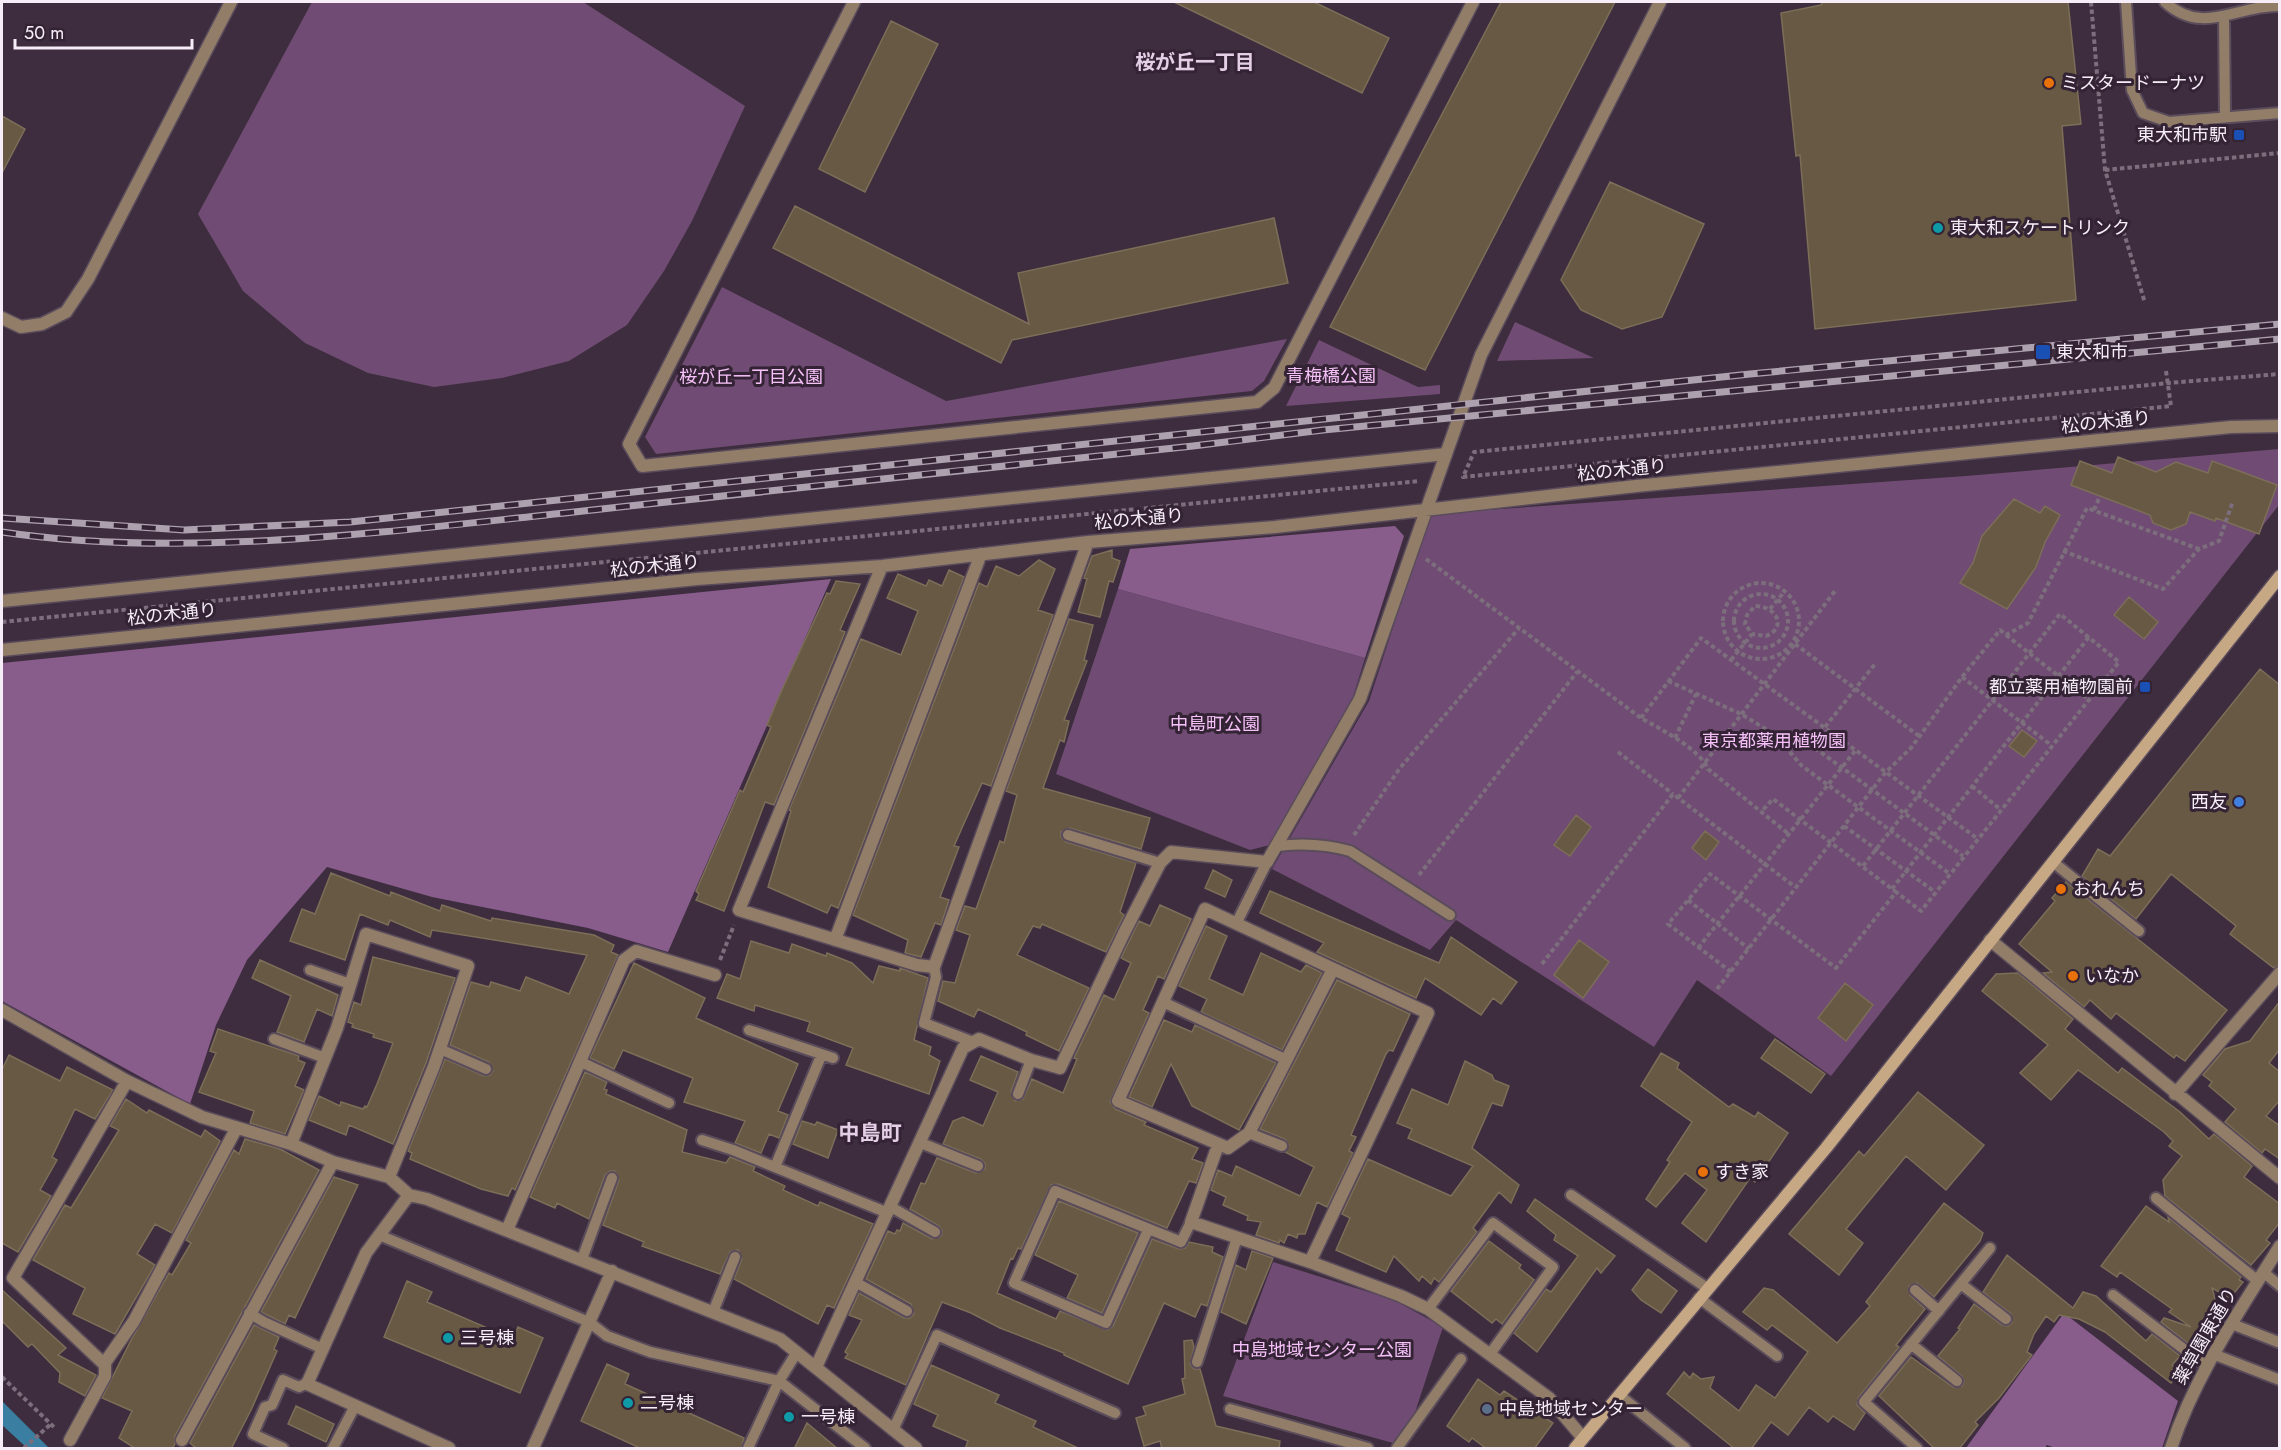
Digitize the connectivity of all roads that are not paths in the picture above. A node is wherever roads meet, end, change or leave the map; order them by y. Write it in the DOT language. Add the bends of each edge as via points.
graph roads {
  1 [pos="231,2"];
  2 [pos="854,2"];
  3 [pos="1473,2"];
  4 [pos="1660,2"];
  5 [pos="2126,2"];
  6 [pos="2164,2"];
  7 [pos="2280,6"];
  8 [pos="2224,17"];
  9 [pos="2280,113"];
  10 [pos="2225,116"];
  11 [pos="2,318"];
  12 [pos="2280,426"];
  13 [pos="1446,454"];
  14 [pos="1427,508"];
  15 [pos="1089,542"];
  16 [pos="981,554"];
  17 [pos="882,566"];
  18 [pos="2280,576"];
  19 [pos="2,601"];
  20 [pos="2,650"];
  21 [pos="1068,835"];
  22 [pos="1278,846"];
  23 [pos="1267,862"];
  24 [pos="2053,862"];
  25 [pos="1160,863"];
  26 [pos="1450,915"];
  27 [pos="1236,924"];
  28 [pos="2139,931"];
  29 [pos="836,940"];
  30 [pos="1990,940"];
  31 [pos="934,967"];
  32 [pos="1333,969"];
  33 [pos="310,970"];
  34 [pos="2280,973"];
  35 [pos="715,975"];
  36 [pos="350,984"];
  37 [pos="1163,1002"];
  38 [pos="2,1010"];
  39 [pos="749,1030"];
  40 [pos="274,1039"];
  41 [pos="973,1042"];
  42 [pos="440,1049"];
  43 [pos="821,1056"];
  44 [pos="325,1058"];
  45 [pos="833,1058"];
  46 [pos="1031,1060"];
  47 [pos="1287,1060"];
  48 [pos="581,1062"];
  49 [pos="486,1069"];
  50 [pos="127,1081"];
  51 [pos="1018,1094"];
  52 [pos="2175,1094"];
  53 [pos="669,1103"];
  54 [pos="236,1129"];
  55 [pos="1249,1133"];
  56 [pos="702,1140"];
  57 [pos="921,1143"];
  58 [pos="291,1144"];
  59 [pos="1218,1145"];
  60 [pos="1282,1146"];
  61 [pos="333,1162"];
  62 [pos="978,1166"];
  63 [pos="775,1167"];
  64 [pos="389,1177"];
  65 [pos="612,1178"];
  66 [pos="2280,1178"];
  67 [pos="409,1195"];
  68 [pos="1571,1195"];
  69 [pos="2156,1198"];
  70 [pos="889,1210"];
  71 [pos="1191,1222"];
  72 [pos="507,1230"];
  73 [pos="1148,1230"];
  74 [pos="935,1232"];
  75 [pos="379,1236"];
  76 [pos="1237,1238"];
  77 [pos="2280,1246"];
  78 [pos="1990,1248"];
  79 [pos="735,1257"];
  80 [pos="582,1259"];
  81 [pos="1310,1262"];
  82 [pos="612,1271"];
  83 [pos="2261,1277"];
  84 [pos="857,1283"];
  85 [pos="1961,1284"];
  86 [pos="2280,1286"];
  87 [pos="1915,1290"];
  88 [pos="1703,1293"];
  89 [pos="2113,1295"];
  90 [pos="1428,1309"];
  91 [pos="907,1311"];
  92 [pos="1939,1311"];
  93 [pos="713,1312"];
  94 [pos="249,1313"];
  95 [pos="2006,1319"];
  96 [pos="589,1322"];
  97 [pos="2232,1324"];
  98 [pos="2277,1342"];
  99 [pos="1911,1344"];
  100 [pos="323,1348"];
  101 [pos="797,1352"];
  102 [pos="1490,1354"];
  103 [pos="2213,1354"];
  104 [pos="1777,1356"];
  105 [pos="1461,1359"];
  106 [pos="1197,1362"];
  107 [pos="105,1364"];
  108 [pos="2206,1366"];
  109 [pos="816,1367"];
  110 [pos="2280,1380"];
  111 [pos="779,1381"];
  112 [pos="1957,1381"];
  113 [pos="307,1383"];
  114 [pos="1619,1395"];
  115 [pos="355,1406"];
  116 [pos="1230,1409"];
  117 [pos="1115,1413"];
  118 [pos="893,1430"];
  119 [pos="1583,1438"];
  120 [pos="70,1440"];
  121 [pos="181,1444"];
  122 [pos="283,1449"];
  123 [pos="333,1449"];
  124 [pos="449,1449"];
  125 [pos="533,1449"];
  126 [pos="748,1449"];
  127 [pos="865,1449"];
  128 [pos="916,1449"];
  129 [pos="1368,1449"];
  130 [pos="1397,1449"];
  131 [pos="1575,1449"];
  132 [pos="1685,1449"];
  133 [pos="1917,1449"];
  134 [pos="2171,1449"];
  1 -- 11 [label="street" via="88,279 66,312 42,324 21,327"];
  2 -- 3 [label="street" via="629,444 642,466 1257,402 1274,388"];
  4 -- 13 [label="street" via="1481,355"];
  5 -- 10 [label="lane" via="2132,90 2144,112 2169,122"];
  6 -- 8 [label="lane" via="2192,17"];
  7 -- 8 [label="lane" via="2263,5"];
  8 -- 10 [label="lane"];
  9 -- 10 [label="lane"];
  12 -- 14 [label="street, 松の木通り" via="2231,427"];
  13 -- 14 [label="street"];
  13 -- 19 [label="street"];
  14 -- 15 [label="street, 松の木通り" via="1275,527"];
  14 -- 22 [label="street" via="1360,699"];
  15 -- 16 [label="street, 松の木通り"];
  15 -- 31 [label="street"];
  16 -- 17 [label="street, 松の木通り"];
  16 -- 29 [label="street"];
  17 -- 20 [label="street, 松の木通り" via="697,579"];
  17 -- 29 [label="street" via="740,910"];
  18 -- 24 [label="main road"];
  21 -- 25 [label="lane"];
  22 -- 23 [label="street"];
  22 -- 26 [label="lane" via="1331,846 1350,851"];
  23 -- 25 [label="street" via="1171,852"];
  23 -- 27 [label="lane"];
  24 -- 28 [label="lane"];
  24 -- 30 [label="main road"];
  25 -- 46 [label="street" via="1060,1068"];
  27 -- 32 [label="street"];
  27 -- 37 [label="street" via="1205,909"];
  29 -- 31 [label="street"];
  30 -- 52 [label="street"];
  30 -- 88 [label="main road" via="1826,1148"];
  31 -- 41 [label="lane" via="936,977 924,1023"];
  32 -- 47 [label="street"];
  32 -- 81 [label="street" via="1428,1013"];
  33 -- 36 [label="lane"];
  34 -- 52 [label="street"];
  35 -- 48 [label="street" via="636,951 624,960"];
  36 -- 42 [label="street" via="366,934 468,966"];
  36 -- 44 [label="street"];
  37 -- 47 [label="lane"];
  37 -- 59 [label="street" via="1118,1101"];
  38 -- 50 [label="street"];
  39 -- 43 [label="lane"];
  40 -- 44 [label="lane"];
  41 -- 46 [label="street" via="979,1039"];
  41 -- 57 [label="street" via="963,1048"];
  42 -- 49 [label="lane"];
  42 -- 64 [label="street"];
  43 -- 45 [label="lane"];
  43 -- 63 [label="lane"];
  44 -- 58 [label="street"];
  46 -- 51 [label="lane"];
  47 -- 55 [label="street"];
  48 -- 53 [label="lane"];
  48 -- 72 [label="street"];
  50 -- 54 [label="street"];
  50 -- 107 [label="street" via="13,1278"];
  52 -- 66 [label="street"];
  54 -- 58 [label="street"];
  54 -- 107 [label="street" via="134,1320"];
  55 -- 59 [label="street" via="1228,1148"];
  55 -- 60 [label="lane"];
  56 -- 63 [label="lane"];
  57 -- 62 [label="lane"];
  57 -- 70 [label="street"];
  58 -- 61 [label="street"];
  59 -- 71 [label="street"];
  61 -- 64 [label="street"];
  61 -- 94 [label="street"];
  63 -- 70 [label="lane"];
  64 -- 67 [label="street"];
  65 -- 80 [label="lane"];
  67 -- 72 [label="street"];
  67 -- 75 [label="street"];
  68 -- 88 [label="lane"];
  69 -- 83 [label="lane"];
  70 -- 74 [label="lane"];
  70 -- 84 [label="street"];
  71 -- 73 [label="lane" via="1180,1242"];
  71 -- 76 [label="street"];
  72 -- 80 [label="street"];
  73 -- 73 [label="lane" via="1055,1191 1014,1283 1106,1323"];
  75 -- 96 [label="lane"];
  75 -- 100 [label="street" via="366,1253"];
  76 -- 81 [label="street"];
  76 -- 106 [label="lane"];
  77 -- 83 [label="street, 薬草園東通り"];
  78 -- 85 [label="lane"];
  79 -- 93 [label="lane"];
  80 -- 82 [label="street"];
  81 -- 90 [label="street"];
  82 -- 93 [label="street"];
  82 -- 96 [label="street"];
  83 -- 86 [label="lane"];
  83 -- 97 [label="street, 薬草園東通り"];
  84 -- 91 [label="lane"];
  84 -- 109 [label="street"];
  85 -- 92 [label="lane"];
  85 -- 95 [label="lane"];
  87 -- 92 [label="lane"];
  88 -- 104 [label="lane"];
  88 -- 114 [label="main road"];
  89 -- 108 [label="lane"];
  90 -- 102 [label="street"];
  90 -- 102 [label="lane" via="1493,1223 1553,1267"];
  92 -- 99 [label="lane"];
  93 -- 101 [label="street" via="780,1339"];
  94 -- 100 [label="lane"];
  94 -- 121 [label="street"];
  96 -- 111 [label="lane" via="607,1336 650,1352"];
  96 -- 125 [label="street"];
  97 -- 98 [label="lane"];
  97 -- 103 [label="street, 薬草園東通り"];
  99 -- 112 [label="lane"];
  99 -- 133 [label="lane" via="1864,1402"];
  100 -- 113 [label="street"];
  101 -- 109 [label="street"];
  101 -- 111 [label="lane"];
  102 -- 119 [label="street" via="1549,1398"];
  103 -- 108 [label="street, 薬草園東通り"];
  103 -- 110 [label="lane"];
  105 -- 130 [label="lane"];
  107 -- 120 [label="street" via="105,1376"];
  108 -- 134 [label="street, 薬草園東通り" via="2184,1409"];
  109 -- 118 [label="street"];
  111 -- 126 [label="lane"];
  111 -- 127 [label="lane"];
  113 -- 115 [label="street"];
  113 -- 122 [label="lane" via="299,1387 283,1380 253,1434"];
  114 -- 119 [label="main road"];
  114 -- 132 [label="lane"];
  115 -- 123 [label="lane"];
  115 -- 124 [label="street"];
  116 -- 129 [label="lane"];
  117 -- 118 [label="lane" via="937,1335"];
  118 -- 128 [label="street"];
  119 -- 131 [label="main road"];
}
